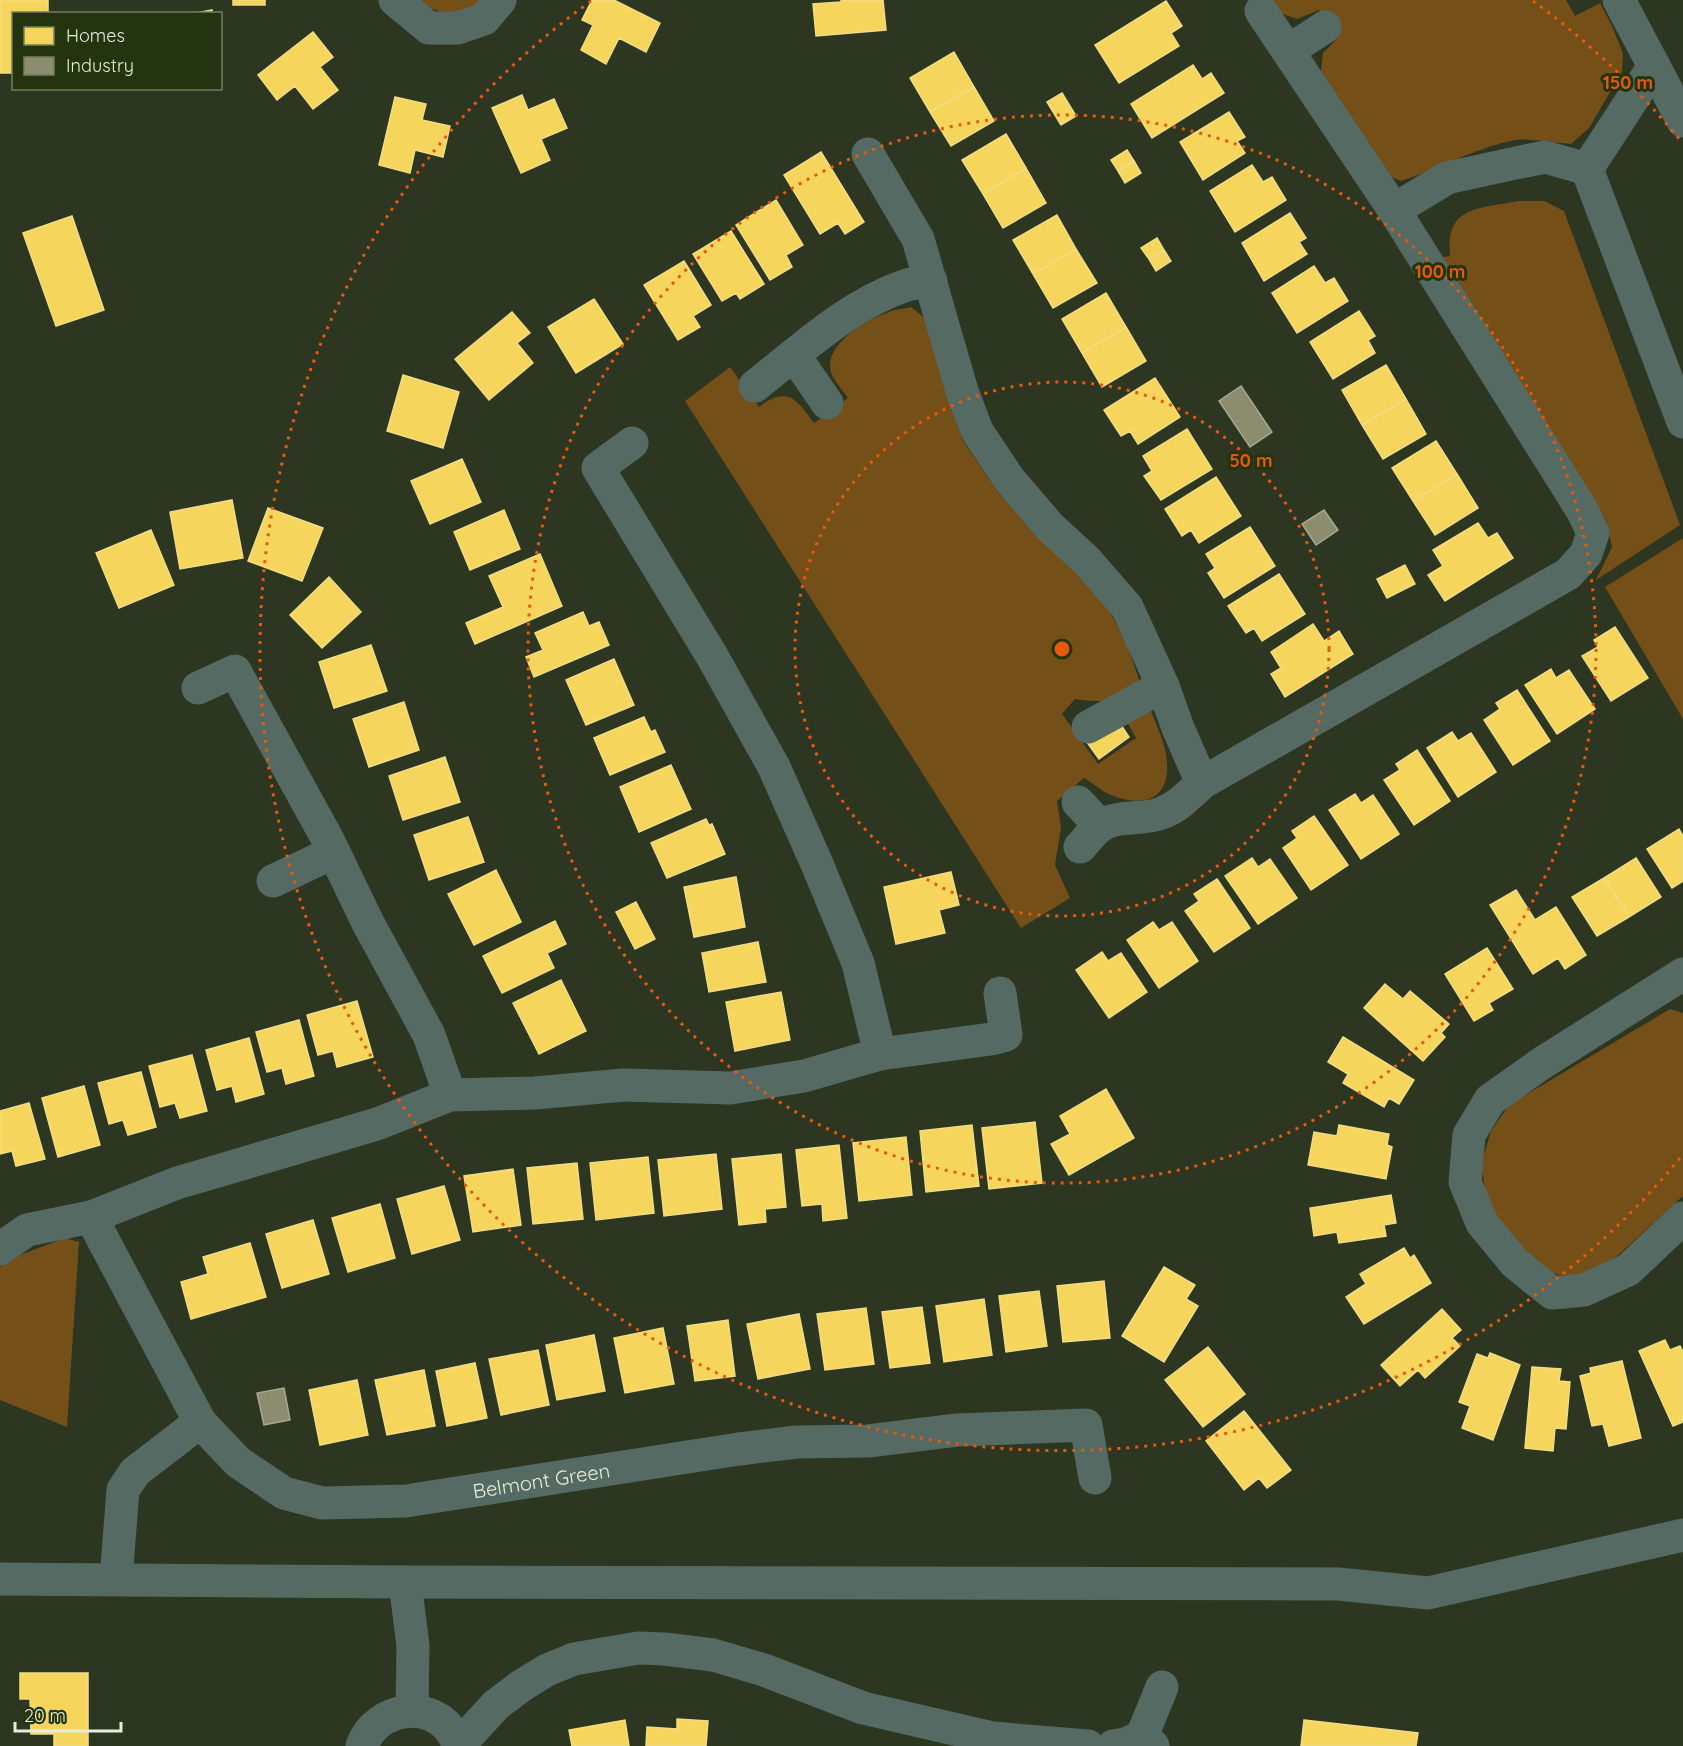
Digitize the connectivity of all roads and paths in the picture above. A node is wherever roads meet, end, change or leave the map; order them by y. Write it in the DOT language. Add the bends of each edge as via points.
graph roads {
  1 [pos="395,0"];
  2 [pos="500,0"];
  3 [pos="1618,0"];
  4 [pos="1262,11"];
  5 [pos="1324,27"];
  6 [pos="1288,51"];
  7 [pos="1654,66"];
  8 [pos="1683,121"];
  9 [pos="868,154"];
  10 [pos="1587,169"];
  11 [pos="1394,210"];
  12 [pos="931,281"];
  13 [pos="794,355"];
  14 [pos="755,386"];
  15 [pos="827,403"];
  16 [pos="1683,422"];
  17 [pos="632,443"];
  18 [pos="1163,686"];
  19 [pos="198,688"];
  20 [pos="1088,727"];
  21 [pos="1202,783"];
  22 [pos="1078,802"];
  23 [pos="334,852"];
  24 [pos="273,881"];
  25 [pos="1683,974"];
  26 [pos="1000,993"];
  27 [pos="880,1054"];
  28 [pos="450,1095"];
  29 [pos="91,1217"];
  30 [pos="1683,1218"];
  31 [pos="0,1249"];
  32 [pos="200,1422"];
  33 [pos="1095,1478"];
  34 [pos="1683,1535"];
  35 [pos="0,1579"];
  36 [pos="116,1579"];
  37 [pos="405,1582"];
  38 [pos="1162,1687"];
  39 [pos="412,1711"];
  40 [pos="1136,1743"];
  41 [pos="459,1745"];
  42 [pos="362,1746"];
  43 [pos="1088,1746"];
  1 -- 2 [label="street" via="429,28 458,28 484,19"];
  3 -- 7 [label="street"];
  4 -- 6 [label="street"];
  5 -- 6 [label="street"];
  6 -- 11 [label="street"];
  7 -- 8 [label="street"];
  7 -- 10 [label="street"];
  9 -- 12 [label="street" via="918,239"];
  10 -- 11 [label="street" via="1545,157 1511,164 1447,178"];
  10 -- 16 [label="street"];
  11 -- 21 [label="street" via="1582,510 1593,533 1586,554 1568,574"];
  12 -- 13 [label="street" via="906,285 872,300"];
  12 -- 18 [label="street" via="977,430 1009,479 1127,608"];
  13 -- 14 [label="street"];
  13 -- 15 [label="street"];
  17 -- 27 [label="street" via="598,468 774,767 858,963"];
  18 -- 20 [label="street"];
  18 -- 21 [label="street"];
  19 -- 23 [label="street" via="235,671"];
  21 -- 22 [label="street" via="1162,813 1119,819 1090,836"];
  23 -- 24 [label="street"];
  23 -- 28 [label="street" via="429,1035"];
  25 -- 30 [label="street" via="1491,1100 1469,1135 1465,1182 1482,1223 1515,1263 1552,1293 1584,1290 1628,1270"];
  26 -- 27 [label="street" via="1006,1035"];
  27 -- 28 [label="street" via="804,1076 730,1088 624,1085"];
  28 -- 29 [label="street" via="377,1125 177,1183"];
  29 -- 31 [label="street" via="27,1230"];
  29 -- 32 [label="street, Belmont Green"];
  32 -- 33 [label="street, Belmont Green" via="238,1462 284,1493 322,1503 406,1501 797,1442 868,1441 957,1430 1086,1425"];
  32 -- 36 [label="street" via="135,1472 123,1490"];
  34 -- 37 [label="street" via="1428,1593 1338,1584"];
  35 -- 36 [label="street"];
  36 -- 37 [label="street"];
  37 -- 39 [label="street" via="413,1646"];
  38 -- 40 [label="street"];
  39 -- 41 [label="street" via="441,1720"];
  39 -- 42 [label="street" via="382,1719"];
  41 -- 43 [label="street" via="496,1705 547,1670 574,1659 638,1648 713,1655 864,1708 993,1738"];
}
